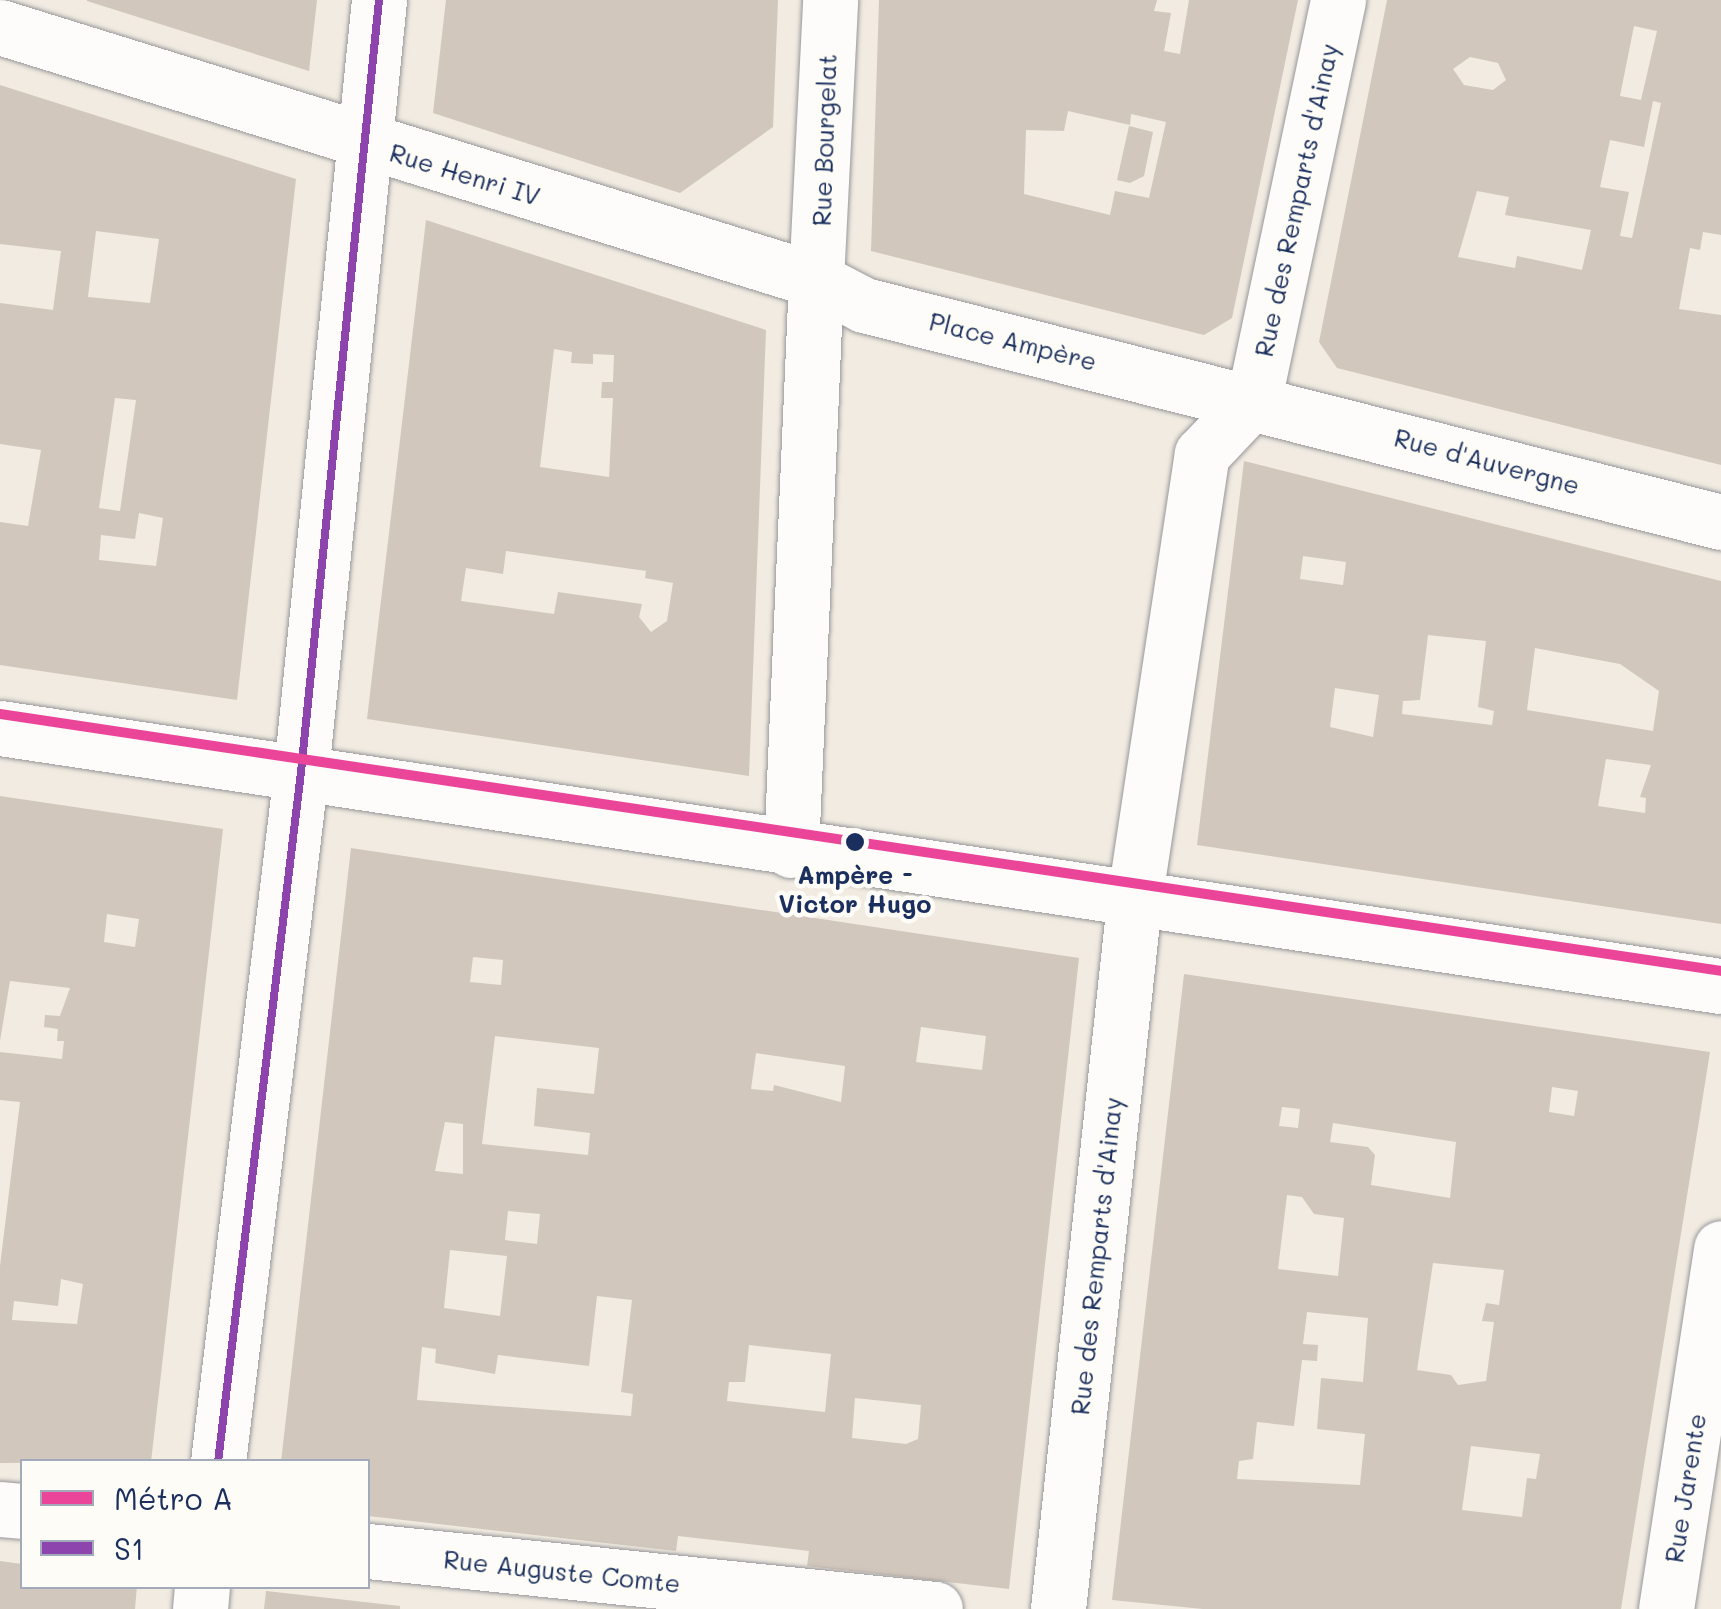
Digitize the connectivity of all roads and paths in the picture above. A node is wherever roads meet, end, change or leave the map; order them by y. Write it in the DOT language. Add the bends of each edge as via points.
graph roads {
  1 [pos="379,0"];
  2 [pos="830,0"];
  3 [pos="1338,0"];
  4 [pos="0,27"];
  5 [pos="362,142"];
  6 [pos="816,280"];
  7 [pos="1254,400"];
  8 [pos="1721,522"];
  9 [pos="0,728"];
  10 [pos="300,772"];
  11 [pos="790,850"];
  12 [pos="1134,902"];
  13 [pos="1721,986"];
  14 [pos="1721,1248"];
  15 [pos="218,1459"];
  16 [pos="370,1551"];
  17 [pos="935,1609"];
  18 [pos="1058,1609"];
  19 [pos="1666,1609"];
  1 -- 5 [label="street"];
  2 -- 6 [label="street, Rue Bourgelat"];
  3 -- 7 [label="street, Rue des Remparts d'Ainay"];
  4 -- 5 [label="street, Rue Henri IV"];
  5 -- 6 [label="street, Rue Henri IV"];
  5 -- 10 [label="street"];
  6 -- 7 [label="street, Place Ampère" via="864,305"];
  6 -- 11 [label="street"];
  7 -- 8 [label="street, Rue d'Auvergne"];
  7 -- 12 [label="street" via="1202,454"];
  9 -- 10 [label="street"];
  10 -- 11 [label="street"];
  10 -- 15 [label="street"];
  11 -- 12 [label="street"];
  12 -- 13 [label="street"];
  12 -- 18 [label="street, Rue des Remparts d'Ainay"];
  14 -- 19 [label="street, Rue Jarente"];
  16 -- 17 [label="street, Rue Auguste Comte"];
}
